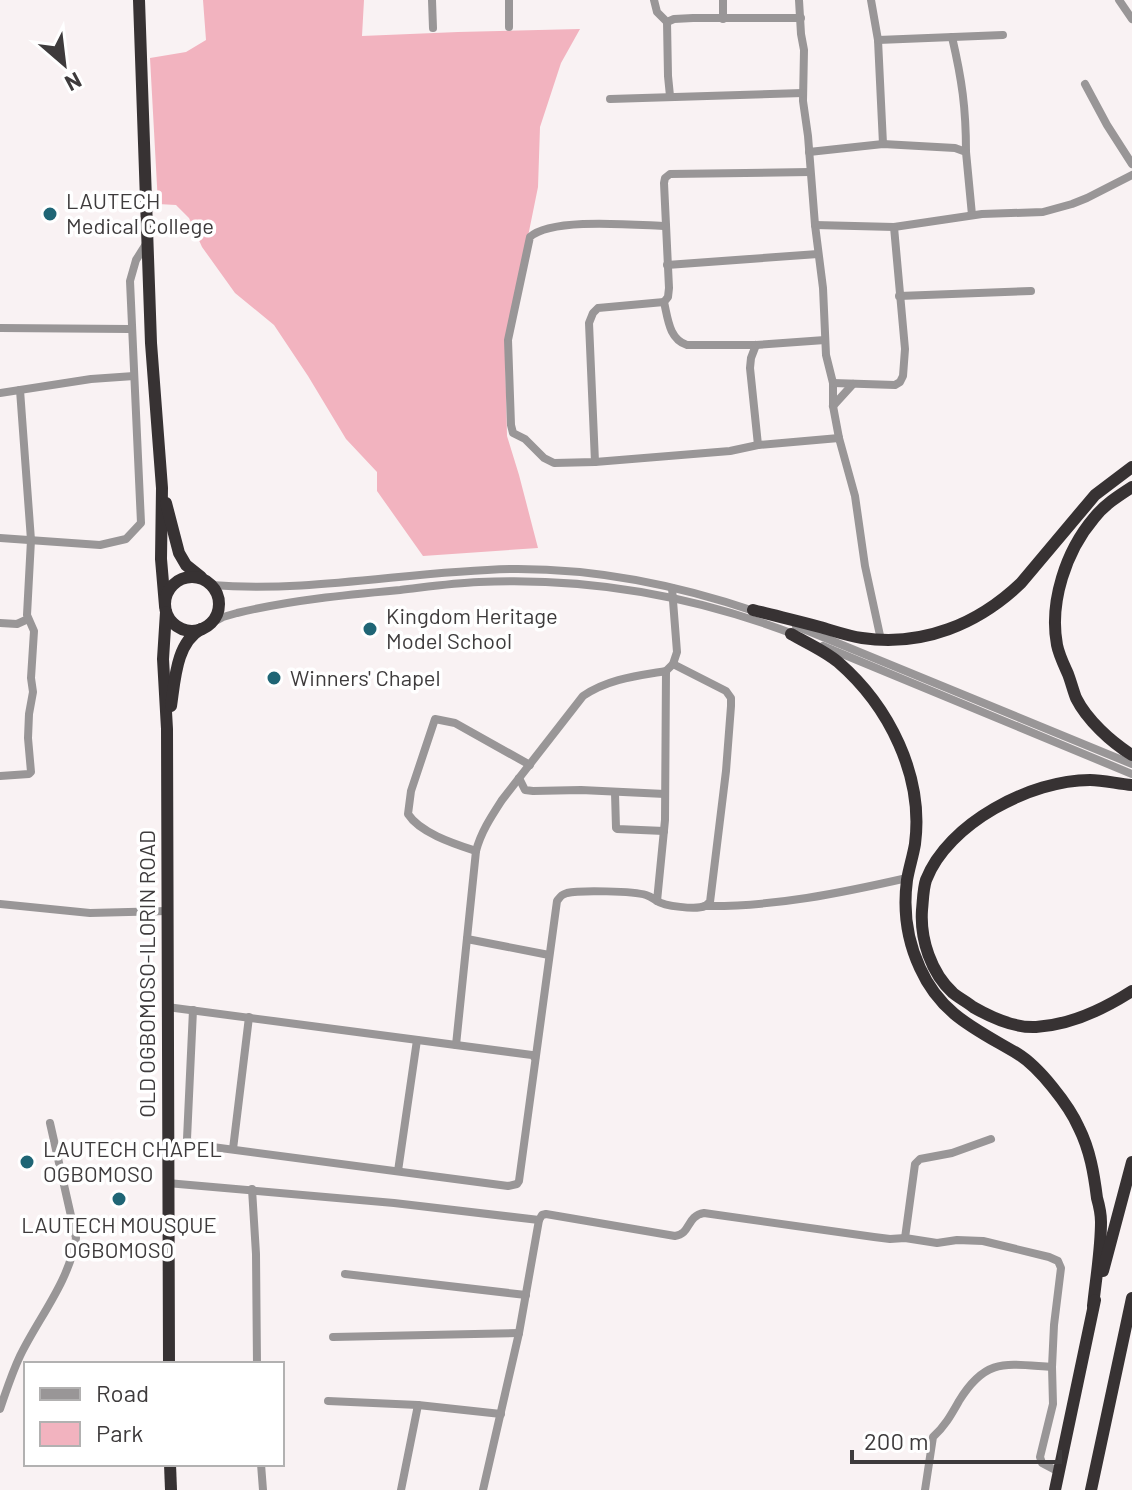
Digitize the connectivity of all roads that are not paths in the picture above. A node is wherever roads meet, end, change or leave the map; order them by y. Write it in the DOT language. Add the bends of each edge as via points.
graph roads {
  1 [pos="139,0"];
  2 [pos="432,0"];
  3 [pos="509,0"];
  4 [pos="654,0"];
  5 [pos="723,0"];
  6 [pos="799,0"];
  7 [pos="871,0"];
  8 [pos="1119,0"];
  9 [pos="801,18"];
  10 [pos="723,19"];
  11 [pos="1132,19"];
  12 [pos="667,22"];
  13 [pos="509,27"];
  14 [pos="433,28"];
  15 [pos="1003,35"];
  16 [pos="952,37"];
  17 [pos="878,40"];
  18 [pos="1085,84"];
  19 [pos="803,93"];
  20 [pos="670,96"];
  21 [pos="610,99"];
  22 [pos="883,144"];
  23 [pos="809,152"];
  24 [pos="966,152"];
  25 [pos="1132,164"];
  26 [pos="810,172"];
  27 [pos="1132,175"];
  28 [pos="972,215"];
  29 [pos="815,225"];
  30 [pos="666,226"];
  31 [pos="894,227"];
  32 [pos="148,240"];
  33 [pos="818,254"];
  34 [pos="667,265"];
  35 [pos="1031,291"];
  36 [pos="899,296"];
  37 [pos="664,302"];
  38 [pos="0,328"];
  39 [pos="130,329"];
  40 [pos="825,340"];
  41 [pos="756,345"];
  42 [pos="134,376"];
  43 [pos="833,383"];
  44 [pos="853,384"];
  45 [pos="20,390"];
  46 [pos="0,393"];
  47 [pos="833,406"];
  48 [pos="839,438"];
  49 [pos="758,445"];
  50 [pos="595,462"];
  51 [pos="1132,467"];
  52 [pos="1132,487"];
  53 [pos="162,488"];
  54 [pos="0,538"];
  55 [pos="31,540"];
  56 [pos="526,569"];
  57 [pos="444,574"];
  58 [pos="526,581"];
  59 [pos="208,582"];
  60 [pos="444,586"];
  61 [pos="672,588"];
  62 [pos="674,598"];
  63 [pos="166,609"];
  64 [pos="753,610"];
  65 [pos="28,619"];
  66 [pos="0,623"];
  67 [pos="205,626"];
  68 [pos="791,634"];
  69 [pos="881,640"];
  70 [pos="669,668"];
  71 [pos="167,729"];
  72 [pos="1132,755"];
  73 [pos="1132,764"];
  74 [pos="530,765"];
  75 [pos="1132,774"];
  76 [pos="0,776"];
  77 [pos="519,778"];
  78 [pos="1132,785"];
  79 [pos="615,793"];
  80 [pos="665,794"];
  81 [pos="664,831"];
  82 [pos="476,851"];
  83 [pos="907,878"];
  84 [pos="657,901"];
  85 [pos="0,904"];
  86 [pos="705,906"];
  87 [pos="167,911"];
  88 [pos="467,939"];
  89 [pos="549,955"];
  90 [pos="1132,991"];
  91 [pos="167,1007"];
  92 [pos="193,1010"];
  93 [pos="249,1017"];
  94 [pos="417,1040"];
  95 [pos="456,1045"];
  96 [pos="535,1058"];
  97 [pos="50,1123"];
  98 [pos="991,1139"];
  99 [pos="233,1149"];
  100 [pos="1132,1162"];
  101 [pos="398,1171"];
  102 [pos="167,1183"];
  103 [pos="252,1189"];
  104 [pos="539,1220"];
  105 [pos="905,1238"];
  106 [pos="345,1274"];
  107 [pos="526,1295"];
  108 [pos="1132,1298"];
  109 [pos="1093,1306"];
  110 [pos="1132,1331"];
  111 [pos="519,1333"];
  112 [pos="333,1337"];
  113 [pos="169,1362"];
  114 [pos="257,1362"];
  115 [pos="1052,1367"];
  116 [pos="1117,1371"];
  117 [pos="328,1401"];
  118 [pos="418,1405"];
  119 [pos="0,1409"];
  120 [pos="501,1414"];
  121 [pos="170,1466"];
  122 [pos="261,1466"];
  123 [pos="1059,1472"];
  124 [pos="171,1490"];
  125 [pos="263,1490"];
  126 [pos="401,1490"];
  127 [pos="483,1490"];
  128 [pos="925,1490"];
  129 [pos="1055,1490"];
  130 [pos="1091,1490"];
  1 -- 32 [label="highway"];
  2 -- 14 [label="street"];
  3 -- 13 [label="street"];
  4 -- 12 [label="street"];
  5 -- 10 [label="street"];
  6 -- 9 [label="street"];
  7 -- 17 [label="street"];
  8 -- 11 [label="street"];
  9 -- 10 [label="street"];
  9 -- 19 [label="street"];
  10 -- 12 [label="street"];
  12 -- 20 [label="street"];
  15 -- 16 [label="street"];
  16 -- 17 [label="street"];
  16 -- 24 [label="street" via="965,100"];
  17 -- 22 [label="street"];
  18 -- 25 [label="street"];
  19 -- 20 [label="street"];
  19 -- 23 [label="street"];
  20 -- 21 [label="street"];
  22 -- 23 [label="street"];
  22 -- 24 [label="street"];
  23 -- 26 [label="street"];
  24 -- 28 [label="street"];
  26 -- 29 [label="street"];
  26 -- 30 [label="street" via="670,174 664,183"];
  27 -- 28 [label="street" via="1055,210"];
  28 -- 31 [label="street"];
  29 -- 31 [label="street"];
  29 -- 33 [label="street"];
  30 -- 34 [label="street"];
  30 -- 50 [label="street" via="576,224 541,230 528,243 508,340 513,433 554,463"];
  31 -- 36 [label="street"];
  32 -- 39 [label="street" via="130,281"];
  32 -- 53 [label="highway"];
  33 -- 34 [label="street"];
  33 -- 40 [label="street"];
  34 -- 37 [label="street"];
  35 -- 36 [label="street"];
  36 -- 44 [label="street" via="905,349 900,382"];
  37 -- 41 [label="street" via="678,342"];
  37 -- 50 [label="street" via="598,308 593,313 589,323"];
  38 -- 39 [label="street"];
  39 -- 42 [label="street"];
  40 -- 41 [label="street"];
  40 -- 43 [label="street"];
  41 -- 49 [label="street" via="750,368"];
  42 -- 45 [label="street"];
  42 -- 55 [label="street" via="141,523 126,539 113,543"];
  43 -- 44 [label="street"];
  43 -- 47 [label="street"];
  44 -- 47 [label="street"];
  45 -- 46 [label="street"];
  45 -- 55 [label="street"];
  47 -- 48 [label="street"];
  48 -- 49 [label="street"];
  48 -- 69 [label="street"];
  49 -- 50 [label="street"];
  51 -- 69 [label="highway" via="1095,495 1021,583 993,608 933,635"];
  52 -- 72 [label="highway" via="1094,517 1080,538 1060,585 1055,626 1057,647 1077,700"];
  53 -- 59 [label="highway" via="179,553"];
  53 -- 63 [label="highway"];
  54 -- 55 [label="street"];
  55 -- 65 [label="street"];
  56 -- 57 [label="street"];
  56 -- 58 [label="street"];
  56 -- 61 [label="street"];
  57 -- 59 [label="street" via="276,587"];
  57 -- 60 [label="street"];
  58 -- 60 [label="street"];
  58 -- 62 [label="street"];
  59 -- 63 [label="highway" via="195,577 176,581 166,597"];
  59 -- 67 [label="highway" via="219,601"];
  60 -- 67 [label="street" via="274,605"];
  61 -- 62 [label="street"];
  61 -- 64 [label="street"];
  62 -- 68 [label="street"];
  62 -- 70 [label="street" via="677,652"];
  63 -- 67 [label="highway" via="180,628"];
  63 -- 71 [label="highway"];
  64 -- 69 [label="highway"];
  64 -- 73 [label="street"];
  65 -- 66 [label="street"];
  65 -- 76 [label="street" via="34,631 31,772"];
  67 -- 71 [label="highway" via="188,639 181,654"];
  68 -- 75 [label="street"];
  68 -- 83 [label="highway" via="836,660 867,691 896,735 915,796 915,843"];
  70 -- 74 [label="street" via="612,681 583,696"];
  70 -- 80 [label="street"];
  70 -- 86 [label="street" via="726,691 731,698 723,800 710,902"];
  71 -- 87 [label="highway, OLD OGBOMOSO-ILORIN ROAD"];
  74 -- 77 [label="street"];
  74 -- 82 [label="street" via="455,723 435,719 408,814 418,826"];
  77 -- 79 [label="street" via="525,790"];
  77 -- 82 [label="street" via="490,819"];
  78 -- 90 [label="highway" via="1066,783 991,809 968,825 934,866 926,881 922,919 939,977 953,994 990,1017 1033,1027 1057,1024"];
  79 -- 80 [label="street"];
  79 -- 81 [label="street" via="617,829"];
  80 -- 81 [label="street"];
  81 -- 84 [label="street"];
  82 -- 88 [label="street"];
  83 -- 86 [label="street" via="772,903"];
  83 -- 109 [label="highway" via="907,929 928,985 957,1018 1022,1056 1048,1081 1079,1125 1101,1220"];
  84 -- 86 [label="street"];
  84 -- 89 [label="street" via="640,894 562,895"];
  85 -- 87 [label="street" via="90,913"];
  87 -- 91 [label="highway, OLD OGBOMOSO-ILORIN ROAD"];
  88 -- 89 [label="street"];
  88 -- 95 [label="street"];
  89 -- 96 [label="street"];
  91 -- 92 [label="street"];
  91 -- 102 [label="highway, OLD OGBOMOSO-ILORIN ROAD"];
  92 -- 93 [label="street"];
  92 -- 99 [label="street" via="187,1139 190,1144"];
  93 -- 94 [label="street"];
  93 -- 99 [label="street"];
  94 -- 95 [label="street"];
  94 -- 101 [label="street"];
  95 -- 96 [label="street"];
  96 -- 101 [label="street" via="517,1184"];
  97 -- 119 [label="street" via="76,1238 73,1256 20,1357"];
  98 -- 105 [label="street" via="915,1164"];
  99 -- 101 [label="street"];
  100 -- 109 [label="highway"];
  102 -- 103 [label="street"];
  102 -- 113 [label="highway, OLD OGBOMOSO-ILORIN ROAD"];
  103 -- 104 [label="street"];
  103 -- 114 [label="street"];
  104 -- 105 [label="street" via="546,1214 675,1236 696,1214 704,1213"];
  104 -- 107 [label="street"];
  105 -- 115 [label="street" via="983,1241 1058,1261 1061,1282"];
  106 -- 107 [label="street"];
  107 -- 111 [label="street"];
  108 -- 116 [label="highway"];
  109 -- 123 [label="highway"];
  110 -- 116 [label="highway"];
  111 -- 112 [label="street"];
  111 -- 120 [label="street"];
  115 -- 123 [label="street" via="1053,1404 1040,1457"];
  115 -- 128 [label="street" via="1006,1364 984,1371 933,1437"];
  116 -- 130 [label="highway"];
  117 -- 118 [label="street"];
  118 -- 120 [label="street"];
  118 -- 126 [label="street"];
  120 -- 127 [label="street"];
  121 -- 124 [label="highway"];
  122 -- 125 [label="street"];
  123 -- 129 [label="highway"];
}
